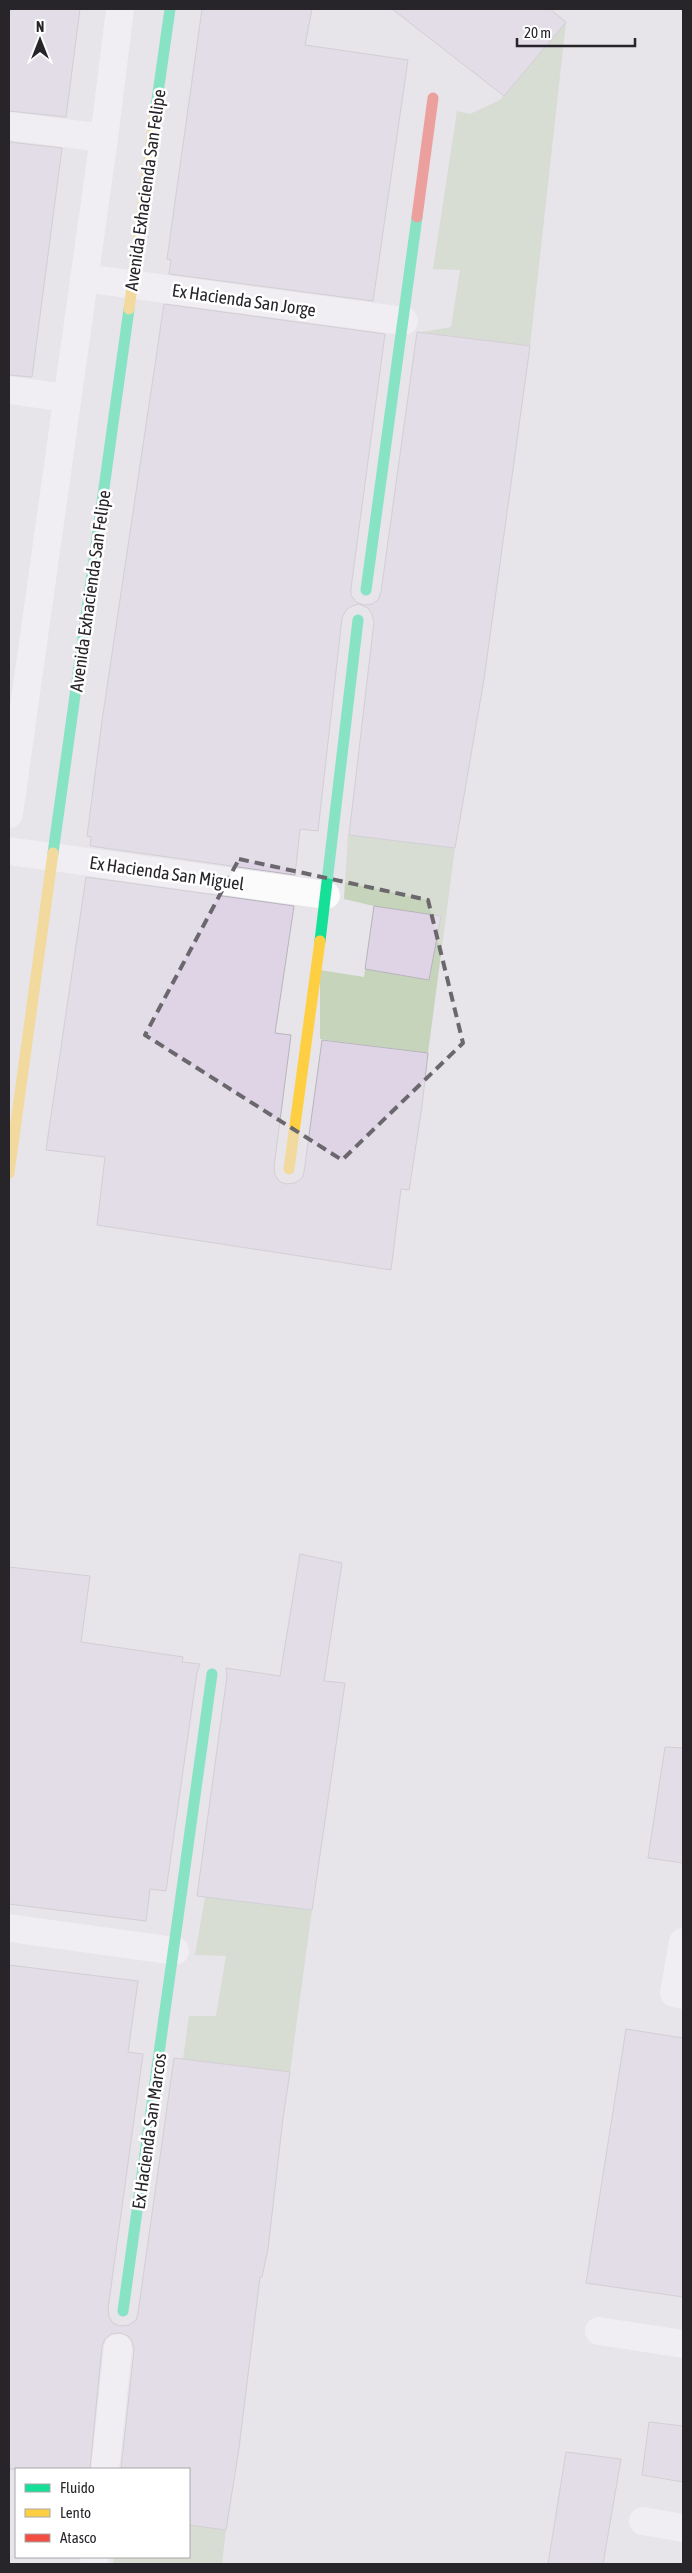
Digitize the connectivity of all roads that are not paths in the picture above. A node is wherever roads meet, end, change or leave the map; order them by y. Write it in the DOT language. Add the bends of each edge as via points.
graph roads {
  1 [pos="120,9"];
  2 [pos="170,9"];
  3 [pos="433,98"];
  4 [pos="9,126"];
  5 [pos="104,138"];
  6 [pos="84,278"];
  7 [pos="132,285"];
  8 [pos="404,321"];
  9 [pos="9,390"];
  10 [pos="66,398"];
  11 [pos="366,590"];
  12 [pos="358,620"];
  13 [pos="20,653"];
  14 [pos="9,814"];
  15 [pos="9,851"];
  16 [pos="54,858"];
  17 [pos="326,895"];
  18 [pos="289,1169"];
  19 [pos="9,1173"];
  20 [pos="212,1674"];
  21 [pos="9,1928"];
  22 [pos="683,1942"];
  23 [pos="174,1951"];
  24 [pos="683,1995"];
  25 [pos="123,2311"];
  26 [pos="598,2331"];
  27 [pos="683,2344"];
  28 [pos="118,2348"];
  29 [pos="105,2468"];
  30 [pos="643,2521"];
  31 [pos="683,2528"];
  1 -- 5 [label="street"];
  2 -- 7 [label="street, Avenida Exhacienda San Felipe"];
  3 -- 8 [label="street"];
  4 -- 5 [label="street"];
  5 -- 6 [label="street"];
  6 -- 7 [label="street, Ex Hacienda San Jorge"];
  6 -- 10 [label="street"];
  7 -- 8 [label="street, Ex Hacienda San Jorge"];
  7 -- 16 [label="street, Avenida Exhacienda San Felipe"];
  8 -- 11 [label="street"];
  9 -- 10 [label="street"];
  10 -- 13 [label="street"];
  12 -- 17 [label="street"];
  13 -- 14 [label="street"];
  15 -- 16 [label="street, Ex Hacienda San Miguel"];
  16 -- 17 [label="street, Ex Hacienda San Miguel"];
  16 -- 19 [label="street, Avenida Exhacienda San Felipe"];
  17 -- 18 [label="street"];
  20 -- 23 [label="street, Ex Hacienda San Marcos"];
  21 -- 23 [label="street"];
  22 -- 24 [label="street" via="674,1994"];
  23 -- 25 [label="street, Ex Hacienda San Marcos"];
  26 -- 27 [label="street"];
  28 -- 29 [label="street"];
  30 -- 31 [label="street"];
}
